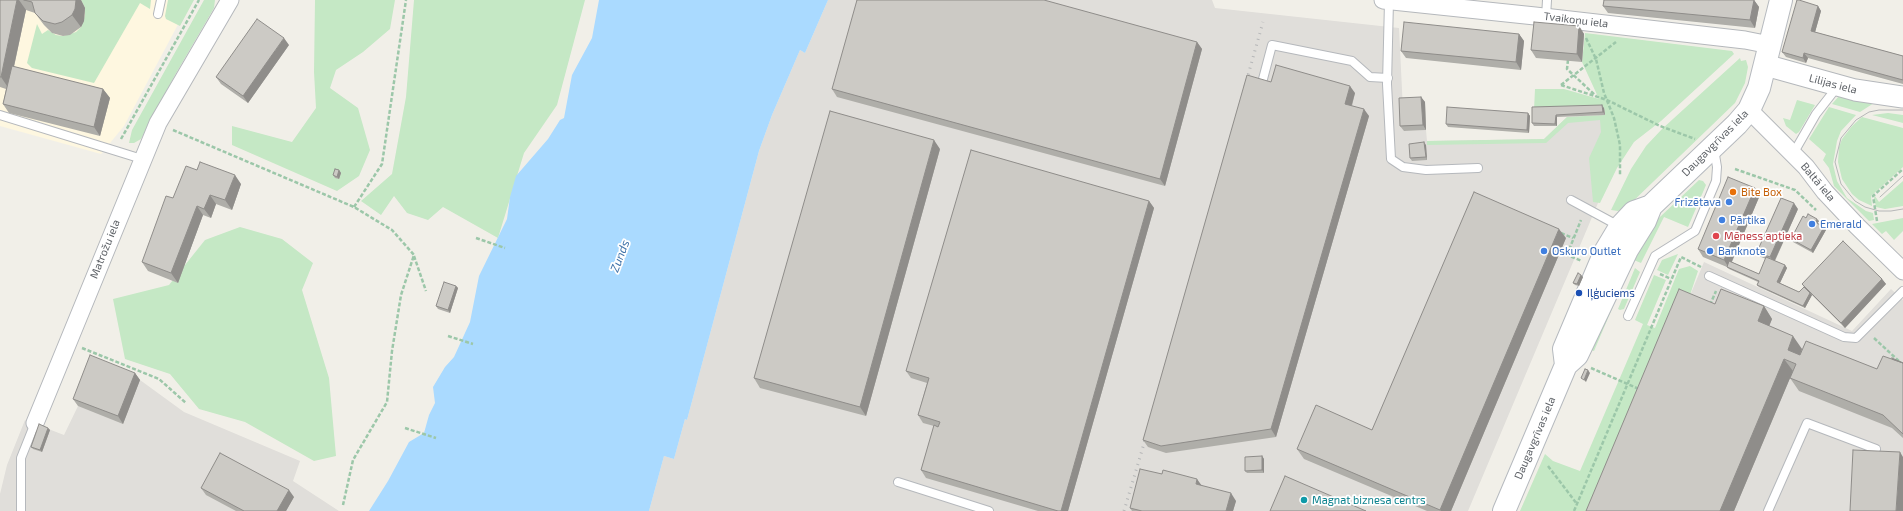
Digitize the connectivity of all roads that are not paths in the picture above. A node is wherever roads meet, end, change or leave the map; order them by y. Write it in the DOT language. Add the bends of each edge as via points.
graph roads {
  1 [pos="161,0"];
  2 [pos="230,0"];
  3 [pos="1386,0"];
  4 [pos="1546,0"];
  5 [pos="1781,0"];
  6 [pos="158,14"];
  7 [pos="1546,17"];
  8 [pos="1767,55"];
  9 [pos="1388,78"];
  10 [pos="1263,79"];
  11 [pos="1838,86"];
  12 [pos="1903,97"];
  13 [pos="1749,110"];
  14 [pos="0,115"];
  15 [pos="1714,146"];
  16 [pos="1793,154"];
  17 [pos="142,159"];
  18 [pos="1478,168"];
  19 [pos="1571,200"];
  20 [pos="1651,206"];
  21 [pos="1620,226"];
  22 [pos="1903,271"];
  23 [pos="1709,276"];
  24 [pos="1903,290"];
  25 [pos="1628,316"];
  26 [pos="1576,366"];
  27 [pos="35,424"];
  28 [pos="1876,449"];
  29 [pos="898,482"];
  30 [pos="21,511"];
  31 [pos="989,511"];
  32 [pos="1504,511"];
  33 [pos="1768,511"];
  1 -- 6 [label="lane"];
  2 -- 17 [label="street, Matrožu iela" via="158,123"];
  3 -- 7 [label="street, Tvaikoņu iela"];
  3 -- 9 [label="lane"];
  4 -- 7 [label="lane"];
  5 -- 8 [label="main road, Daugavgrīvas iela"];
  7 -- 8 [label="street, Tvaikoņu iela" via="1745,40"];
  8 -- 11 [label="street, Lilijas iela"];
  8 -- 13 [label="main road, Daugavgrīvas iela" via="1759,88"];
  9 -- 10 [label="lane" via="1370,77 1352,61 1272,45"];
  9 -- 18 [label="lane" via="1391,159 1403,167 1426,170"];
  11 -- 12 [label="street, Lilijas iela"];
  11 -- 16 [label="lane" via="1816,114"];
  13 -- 15 [label="main road, Daugavgrīvas iela"];
  13 -- 16 [label="street, Baltā iela"];
  14 -- 17 [label="lane"];
  15 -- 20 [label="main road, Daugavgrīvas iela"];
  15 -- 25 [label="lane" via="1716,181 1695,231 1655,256"];
  16 -- 22 [label="street, Baltā iela" via="1825,192"];
  17 -- 27 [label="street, Matrožu iela"];
  19 -- 21 [label="lane"];
  20 -- 21 [label="main road, Daugavgrīvas iela" via="1634,212"];
  20 -- 26 [label="main road, Daugavgrīvas iela" via="1645,221 1630,243 1576,355"];
  21 -- 26 [label="main road, Daugavgrīvas iela" via="1605,252 1564,349"];
  23 -- 24 [label="lane" via="1844,337 1856,338"];
  26 -- 32 [label="main road, Daugavgrīvas iela"];
  27 -- 30 [label="lane, Matrožu iela" via="21,458"];
  28 -- 33 [label="lane" via="1807,423"];
  29 -- 31 [label="lane"];
}
